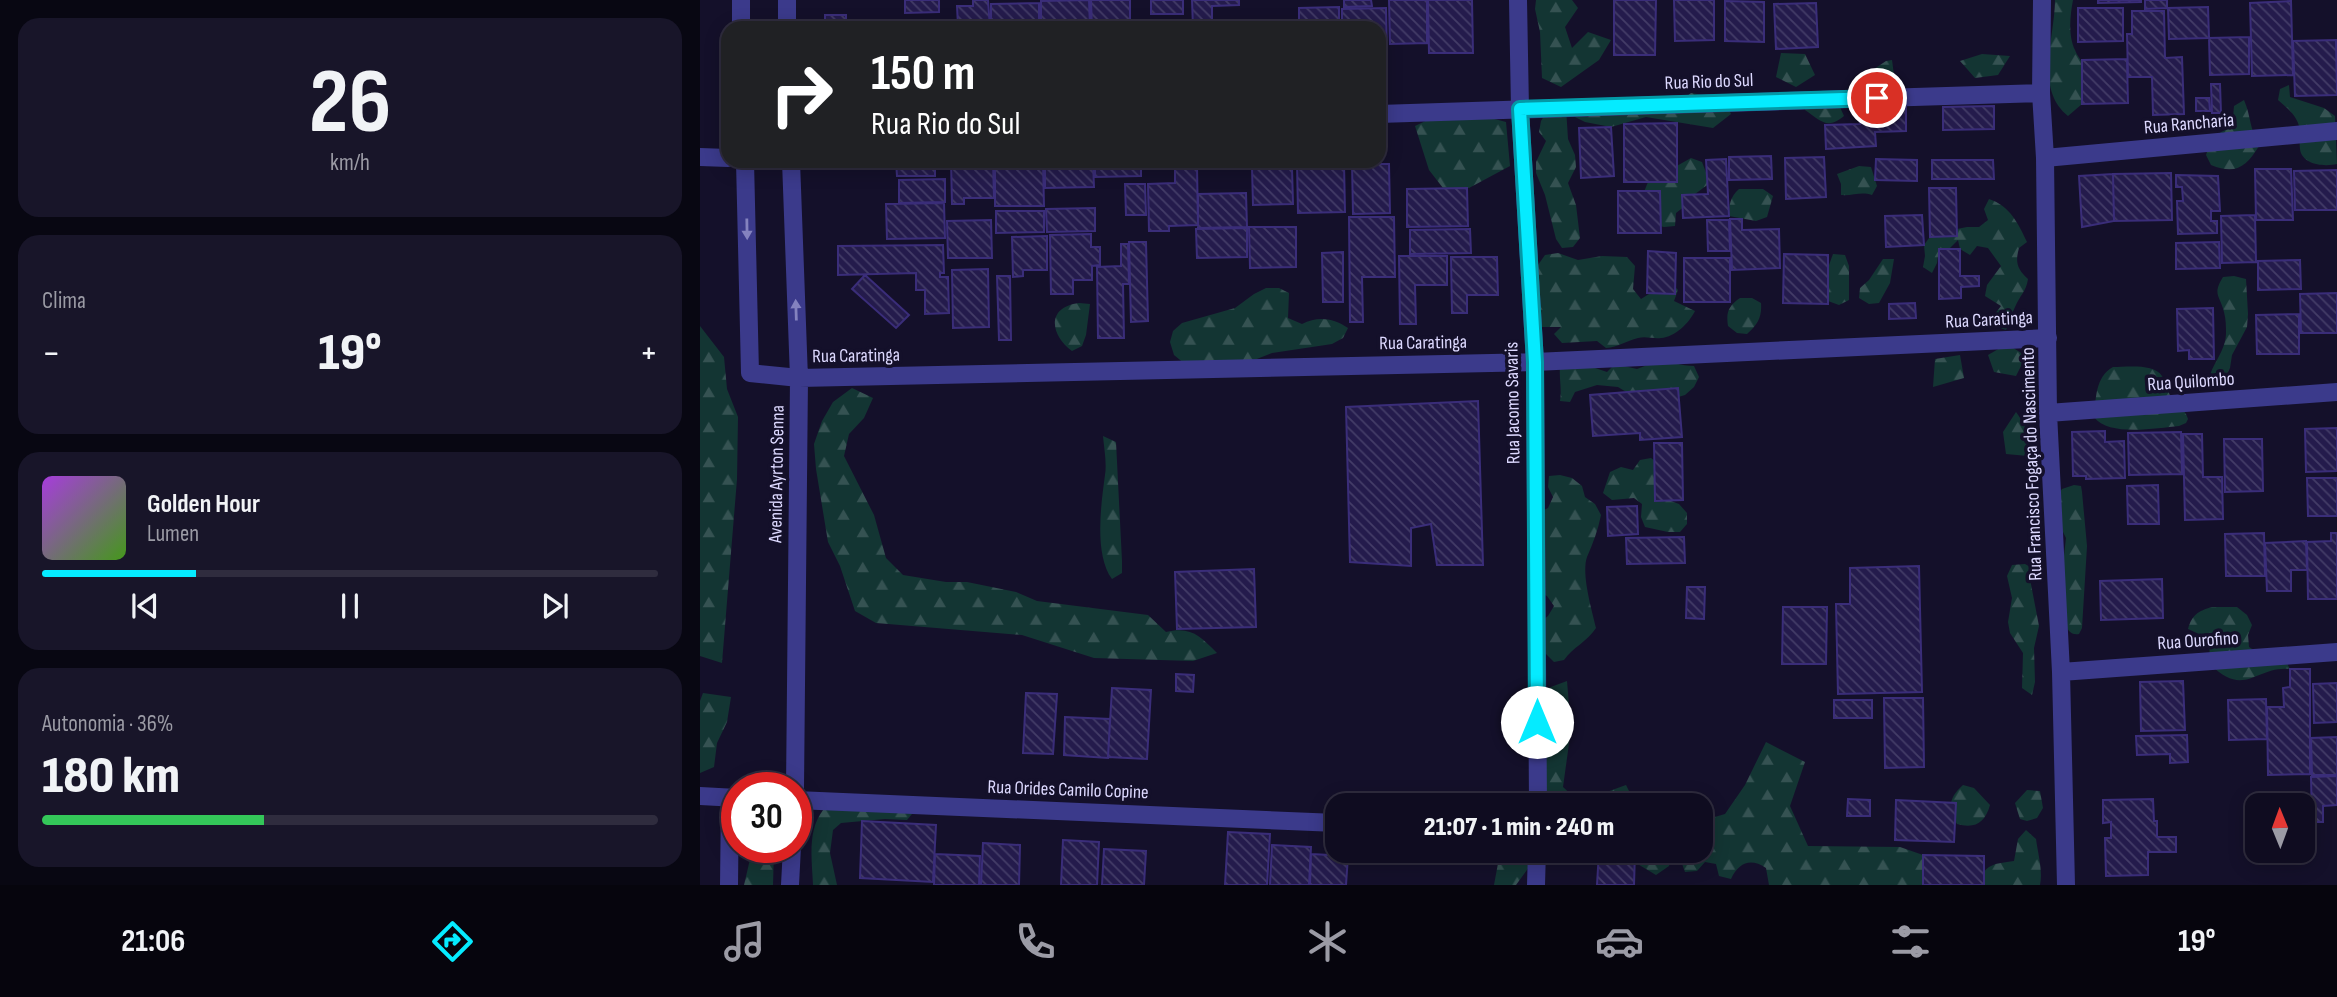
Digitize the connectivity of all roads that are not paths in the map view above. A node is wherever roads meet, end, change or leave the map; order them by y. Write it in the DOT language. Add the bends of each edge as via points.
graph roads {
  1 [pos="741,0"];
  2 [pos="787,0"];
  3 [pos="1518,0"];
  4 [pos="2042,0"];
  5 [pos="741,21"];
  6 [pos="788,21"];
  7 [pos="2041,93"];
  8 [pos="1520,109"];
  9 [pos="1386,114"];
  10 [pos="2337,131"];
  11 [pos="700,157"];
  12 [pos="721,158"];
  13 [pos="2045,158"];
  14 [pos="745,168"];
  15 [pos="791,168"];
  16 [pos="2048,338"];
  17 [pos="1535,362"];
  18 [pos="799,378"];
  19 [pos="2337,392"];
  20 [pos="2048,413"];
  21 [pos="2337,652"];
  22 [pos="2061,672"];
  23 [pos="795,772"];
  24 [pos="1538,793"];
  25 [pos="700,796"];
  26 [pos="721,797"];
  27 [pos="812,801"];
  28 [pos="1325,822"];
  29 [pos="730,863"];
  30 [pos="791,863"];
  31 [pos="1537,863"];
  32 [pos="729,885"];
  33 [pos="790,885"];
  34 [pos="1536,885"];
  35 [pos="2066,885"];
  1 -- 5 [label="street"];
  2 -- 6 [label="street"];
  3 -- 8 [label="street, Rua Jacomo Savaris"];
  4 -- 7 [label="street, Rua Francisco Fogaça do Nascimento"];
  7 -- 8 [label="street, Rua Rio do Sul"];
  7 -- 13 [label="street, Rua Francisco Fogaça do Nascimento"];
  8 -- 9 [label="street, Rua Rio do Sul"];
  8 -- 17 [label="street, Rua Jacomo Savaris"];
  10 -- 13 [label="street, Rua Rancharia"];
  11 -- 12 [label="street"];
  13 -- 16 [label="street, Rua Francisco Fogaça do Nascimento"];
  14 -- 18 [label="street, Rua Caratinga, one-way" via="750,373"];
  18 -- 15 [label="street, Avenida Ayrton Senna, one-way"];
  16 -- 17 [label="street, Rua Caratinga"];
  16 -- 20 [label="street, Rua Francisco Fogaça do Nascimento"];
  17 -- 18 [label="street, Rua Caratinga"];
  17 -- 24 [label="street, Rua Jacomo Savaris"];
  18 -- 23 [label="street, Avenida Ayrton Senna"];
  19 -- 20 [label="street, Rua Quilombo"];
  20 -- 22 [label="street, Rua Francisco Fogaça do Nascimento"];
  21 -- 22 [label="street, Rua Ourofino"];
  22 -- 35 [label="street, Rua Francisco Fogaça do Nascimento"];
  25 -- 26 [label="street"];
  27 -- 28 [label="street, Rua Orides Camilo Copine"];
  29 -- 32 [label="street"];
  30 -- 33 [label="street"];
  31 -- 34 [label="street"];
}
